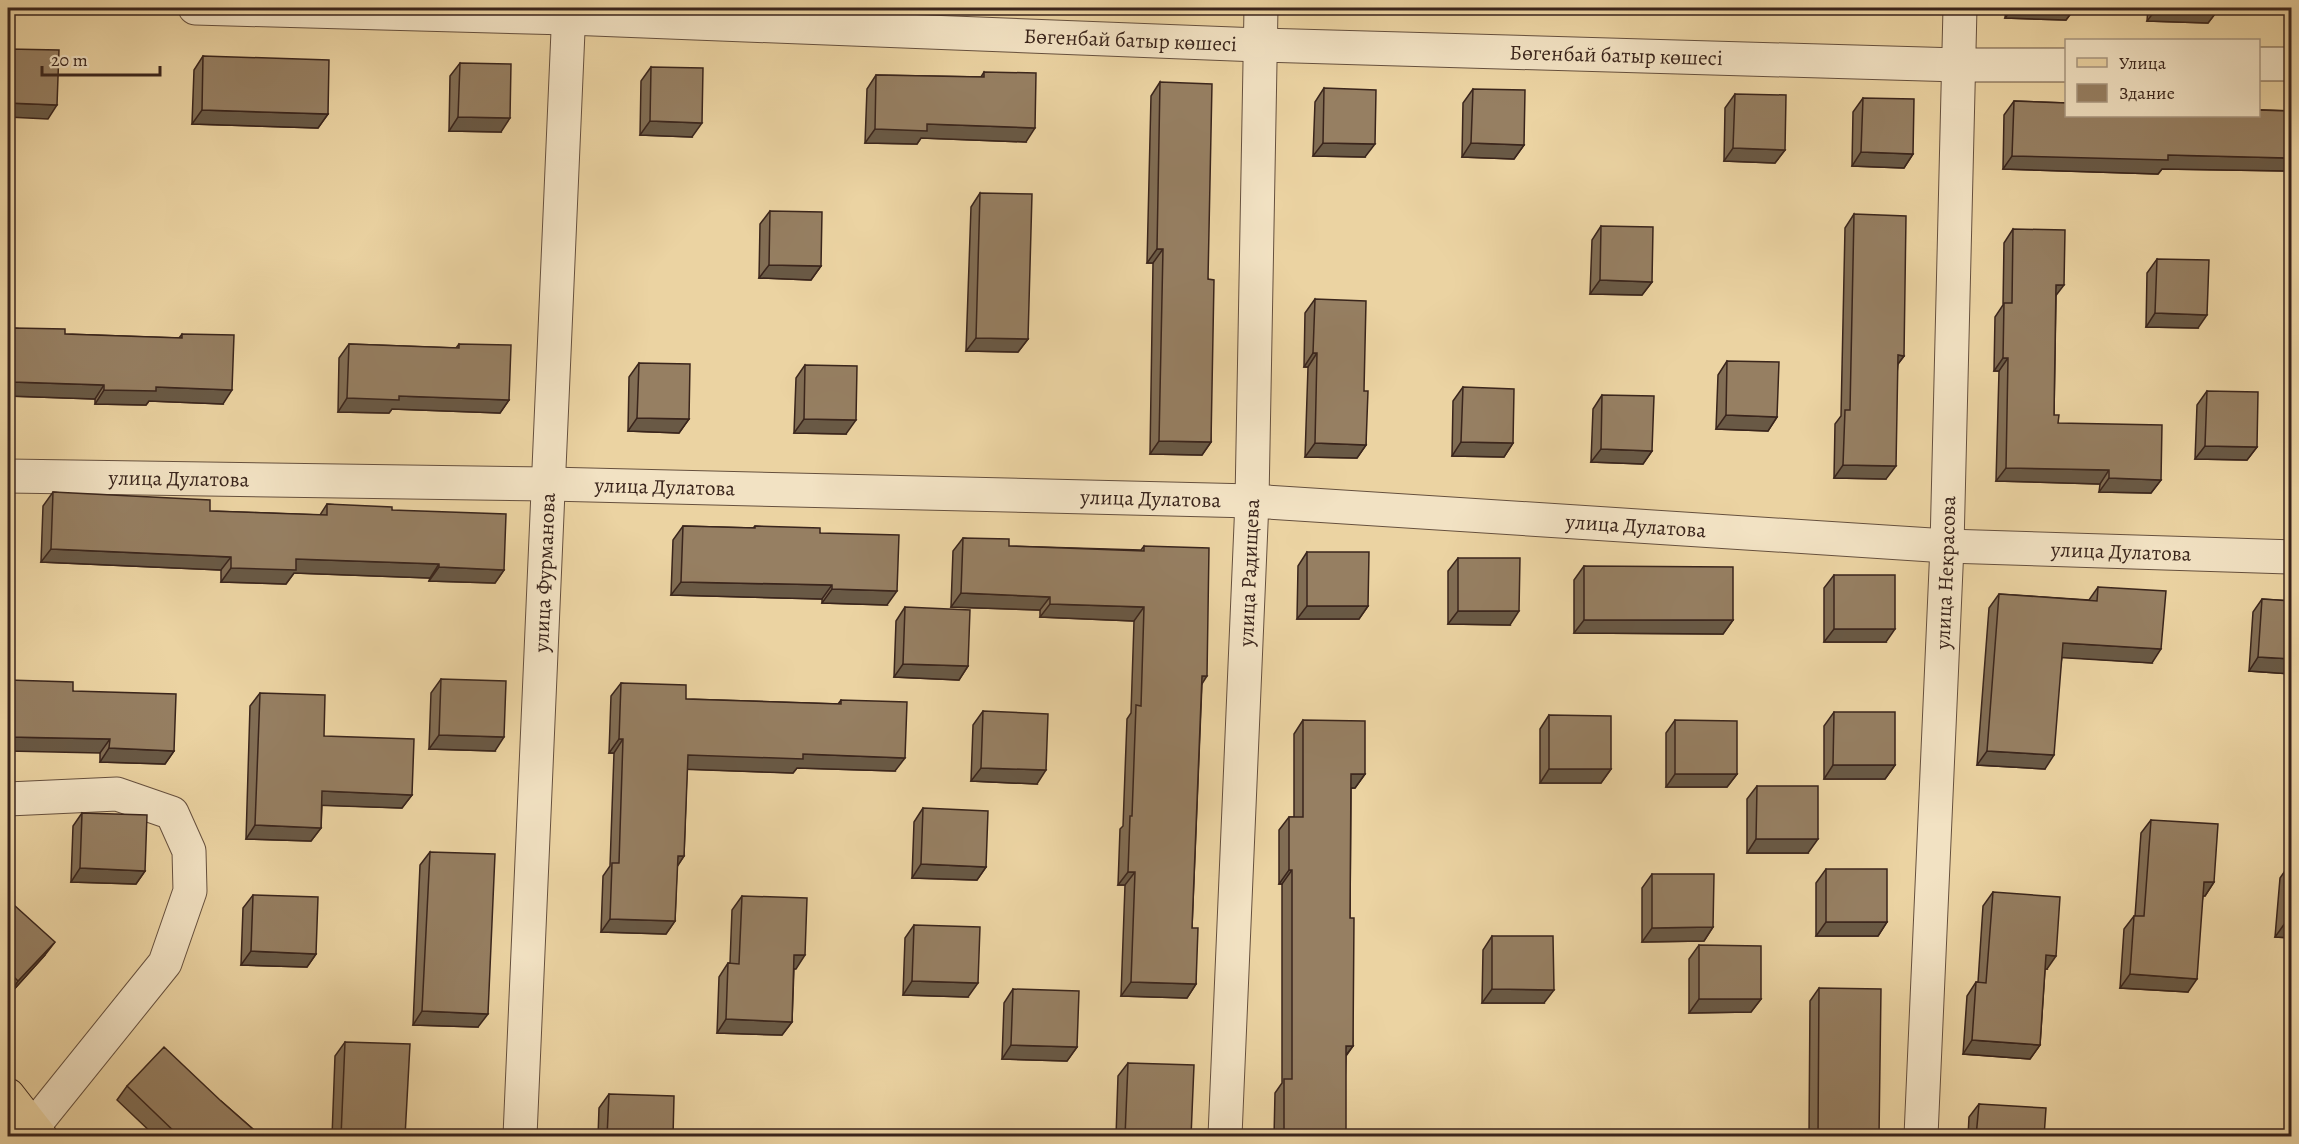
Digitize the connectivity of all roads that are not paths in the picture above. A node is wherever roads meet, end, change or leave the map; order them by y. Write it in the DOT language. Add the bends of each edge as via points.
graph roads {
  1 [pos="195,8"];
  2 [pos="1261,8"];
  3 [pos="1960,8"];
  4 [pos="569,13"];
  5 [pos="1259,45"];
  6 [pos="2260,64"];
  7 [pos="2292,64"];
  8 [pos="1959,65"];
  9 [pos="2065,65"];
  10 [pos="8,476"];
  11 [pos="549,484"];
  12 [pos="1252,501"];
  13 [pos="1947,546"];
  14 [pos="2292,557"];
  15 [pos="8,799"];
  16 [pos="8,1095"];
  17 [pos="36,1132"];
  18 [pos="520,1137"];
  19 [pos="1225,1137"];
  20 [pos="1921,1137"];
  1 -- 4 [label="street, Бөгенбай батыр көшесі"];
  2 -- 5 [label="street, улица Радищева"];
  3 -- 8 [label="street, улица Некрасова"];
  4 -- 5 [label="street, Бөгенбай батыр көшесі"];
  4 -- 11 [label="street, улица Фурманова"];
  5 -- 8 [label="street, Бөгенбай батыр көшесі"];
  5 -- 12 [label="street, улица Радищева"];
  6 -- 7 [label="street"];
  8 -- 9 [label="street, Бөгенбай батыр көшесі"];
  8 -- 13 [label="street, улица Некрасова"];
  10 -- 11 [label="street, улица Дулатова"];
  11 -- 12 [label="street, улица Дулатова"];
  11 -- 18 [label="street, улица Фурманова"];
  12 -- 13 [label="street, улица Дулатова"];
  12 -- 19 [label="street, улица Радищева"];
  13 -- 14 [label="street, улица Дулатова"];
  13 -- 20 [label="street, улица Некрасова"];
  15 -- 17 [label="street" via="117,794 172,813 189,851 190,891 165,963"];
  16 -- 17 [label="main road"];
}
